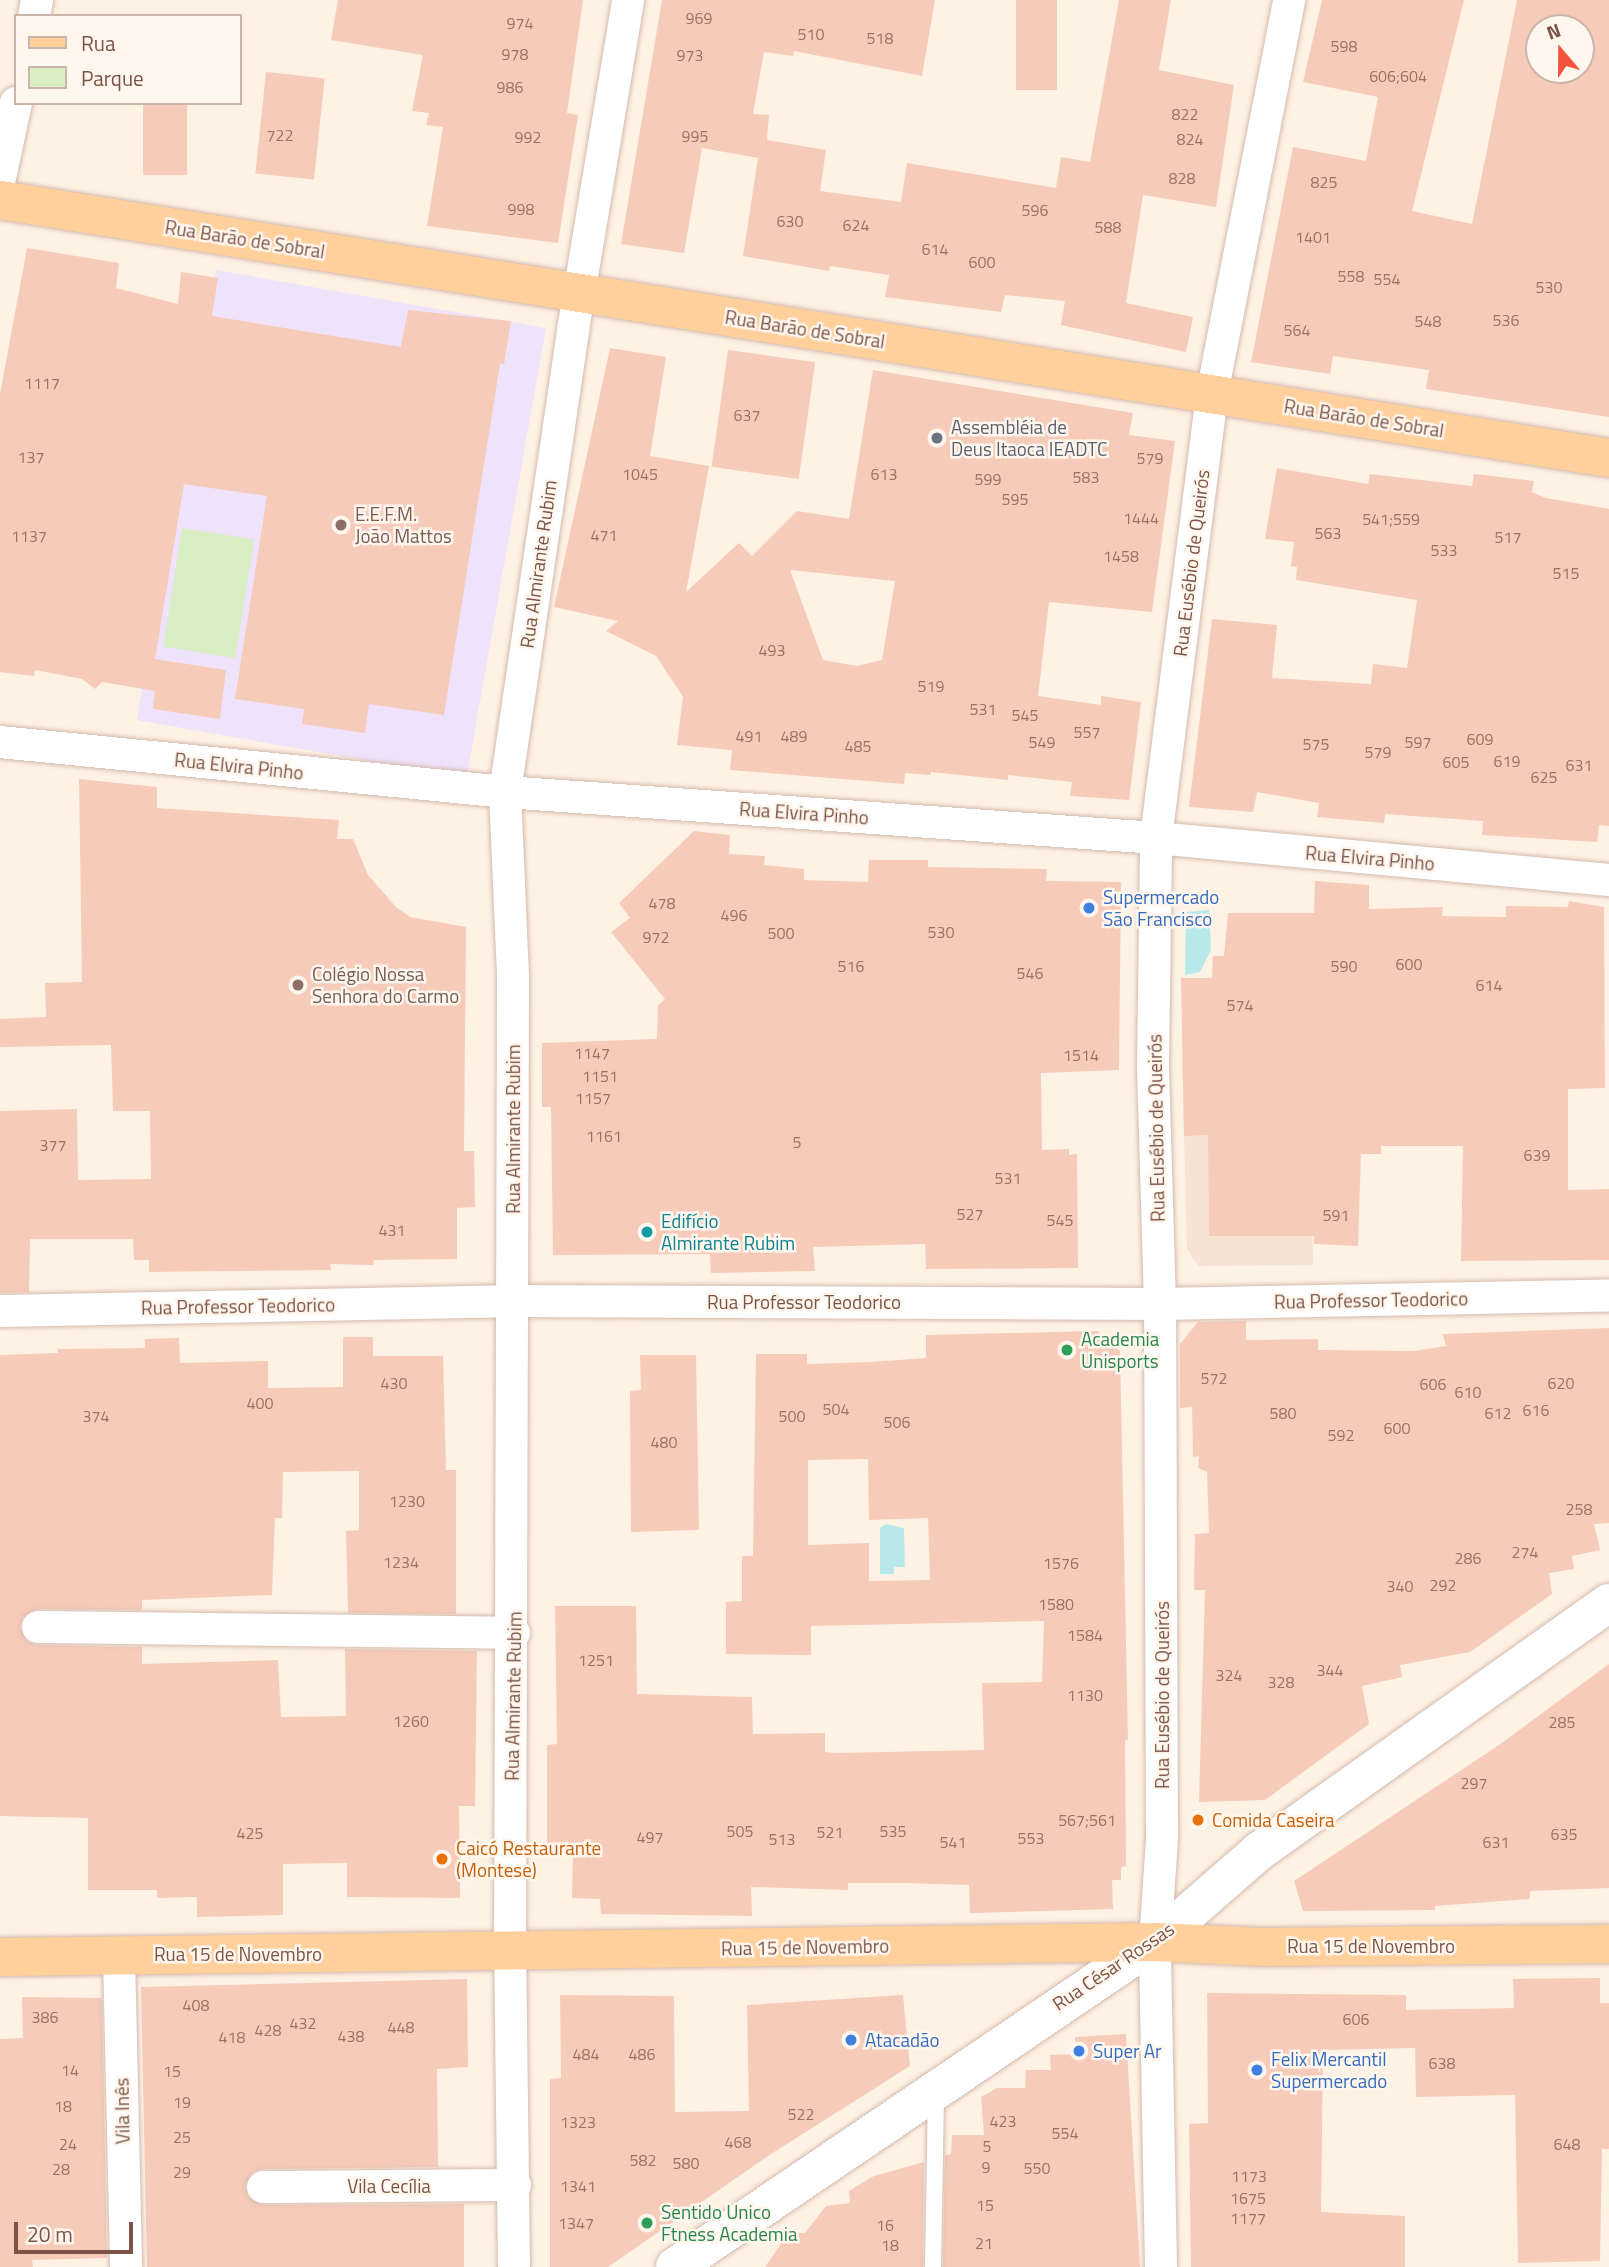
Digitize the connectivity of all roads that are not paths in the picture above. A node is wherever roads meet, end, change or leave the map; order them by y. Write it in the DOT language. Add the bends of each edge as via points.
graph roads {
  1 [pos="628,0"];
  2 [pos="1289,0"];
  3 [pos="16,105"];
  4 [pos="0,178"];
  5 [pos="0,200"];
  6 [pos="579,293"];
  7 [pos="1212,394"];
  8 [pos="1609,458"];
  9 [pos="0,742"];
  10 [pos="505,792"];
  11 [pos="1156,838"];
  12 [pos="1609,880"];
  13 [pos="1609,1295"];
  14 [pos="514,1301"];
  15 [pos="1160,1304"];
  16 [pos="0,1311"];
  17 [pos="1609,1604"];
  18 [pos="38,1628"];
  19 [pos="514,1633"];
  20 [pos="1155,1942"];
  21 [pos="1609,1944"];
  22 [pos="510,1951"];
  23 [pos="119,1955"];
  24 [pos="0,1957"];
  25 [pos="936,2087"];
  26 [pos="515,2185"];
  27 [pos="263,2187"];
  28 [pos="126,2267"];
  29 [pos="514,2267"];
  30 [pos="675,2267"];
  31 [pos="933,2267"];
  32 [pos="1161,2267"];
  1 -- 6 [label="street, Rua Almirante Rubim"];
  2 -- 7 [label="street, Rua Eusébio de Queirós"];
  3 -- 4 [label="street"];
  5 -- 6 [label="main road, Rua Barão de Sobral"];
  6 -- 7 [label="main road, Rua Barão de Sobral"];
  6 -- 10 [label="street, Rua Almirante Rubim"];
  7 -- 8 [label="main road, Rua Barão de Sobral"];
  7 -- 11 [label="street, Rua Eusébio de Queirós"];
  9 -- 10 [label="street, Rua Elvira Pinho"];
  10 -- 11 [label="street, Rua Elvira Pinho"];
  10 -- 14 [label="street, Rua Almirante Rubim" via="513,976"];
  11 -- 12 [label="street, Rua Elvira Pinho"];
  11 -- 15 [label="street, Rua Eusébio de Queirós" via="1153,1066"];
  13 -- 15 [label="street, Rua Professor Teodorico"];
  14 -- 15 [label="street, Rua Professor Teodorico"];
  14 -- 16 [label="street, Rua Professor Teodorico"];
  14 -- 19 [label="street, Rua Almirante Rubim"];
  15 -- 20 [label="street, Rua Eusébio de Queirós" via="1162,1838"];
  17 -- 20 [label="main road, Rua César Rossas" via="1258,1852"];
  18 -- 19 [label="street"];
  19 -- 22 [label="street, Rua Almirante Rubim"];
  20 -- 21 [label="main road, Rua 15 de Novembro" via="1263,1947"];
  20 -- 22 [label="main road, Rua 15 de Novembro"];
  20 -- 25 [label="main road, Rua César Rossas"];
  20 -- 32 [label="street, Rua Eusébio de Queirós"];
  22 -- 23 [label="main road, Rua 15 de Novembro"];
  22 -- 26 [label="street, Rua Almirante Rubim"];
  23 -- 24 [label="main road, Rua 15 de Novembro"];
  23 -- 28 [label="street, Vila Inês"];
  25 -- 30 [label="main road, Rua César Rossas"];
  25 -- 31 [label="lane"];
  26 -- 27 [label="street, Vila Cecília"];
  26 -- 29 [label="street, Rua Almirante Rubim"];
}
